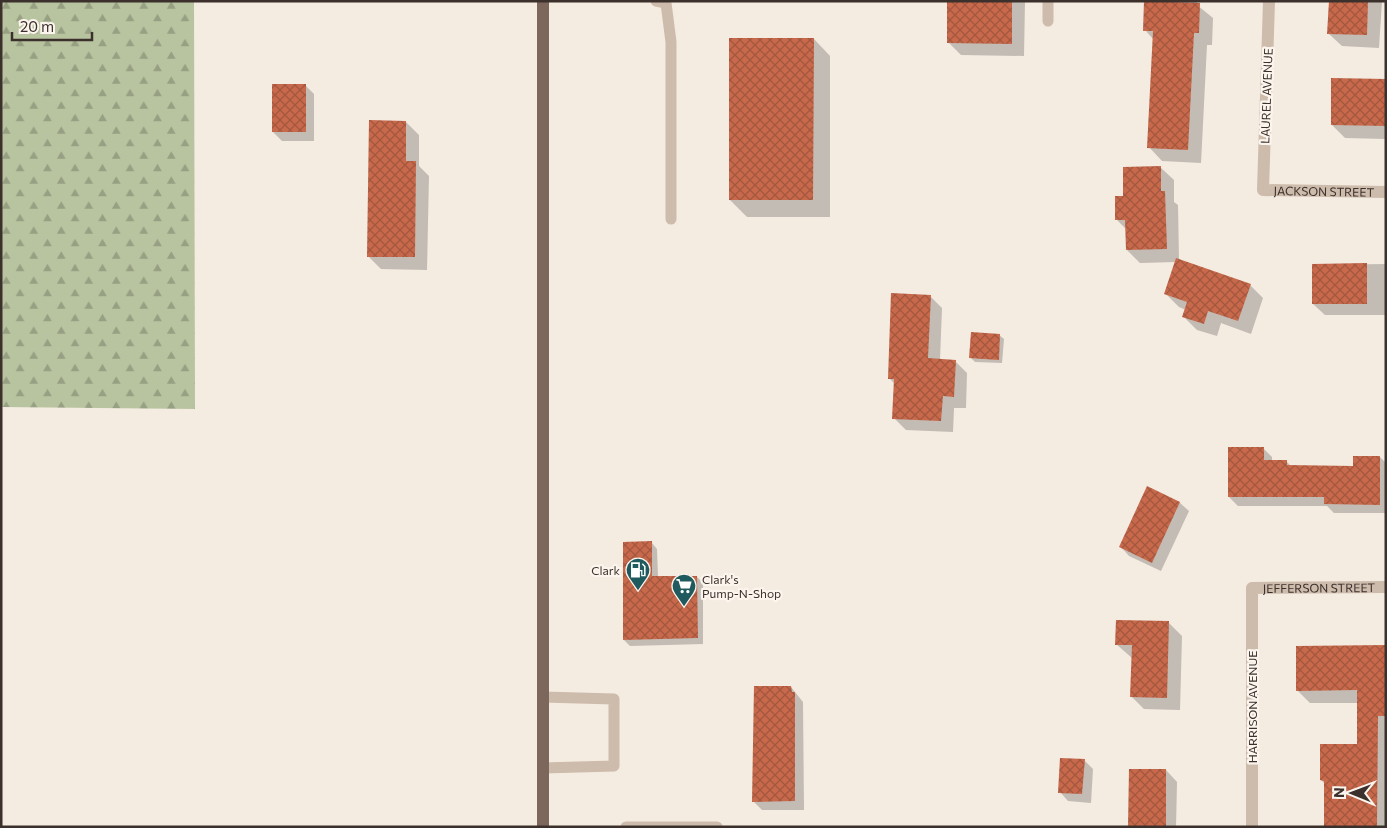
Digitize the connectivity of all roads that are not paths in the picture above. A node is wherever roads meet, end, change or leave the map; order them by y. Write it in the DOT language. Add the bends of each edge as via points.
graph roads {
  1 [pos="544,1"];
  2 [pos="656,1"];
  3 [pos="1048,1"];
  4 [pos="1269,1"];
  5 [pos="1048,21"];
  6 [pos="1263,190"];
  7 [pos="1386,192"];
  8 [pos="671,219"];
  9 [pos="1386,587"];
  10 [pos="1252,588"];
  11 [pos="543,697"];
  12 [pos="543,768"];
  13 [pos="543,827"];
  14 [pos="626,827"];
  15 [pos="717,827"];
  16 [pos="1252,827"];
  1 -- 11 [label="main road"];
  2 -- 8 [label="lane" via="666,3 671,42"];
  3 -- 5 [label="lane"];
  4 -- 6 [label="street, LAUREL AVENUE"];
  6 -- 7 [label="street, JACKSON STREET"];
  9 -- 10 [label="street, JEFFERSON STREET"];
  10 -- 16 [label="street, HARRISON AVENUE"];
  11 -- 12 [label="main road"];
  11 -- 12 [label="lane" via="614,699 614,766"];
  12 -- 13 [label="main road"];
  14 -- 15 [label="lane"];
}
